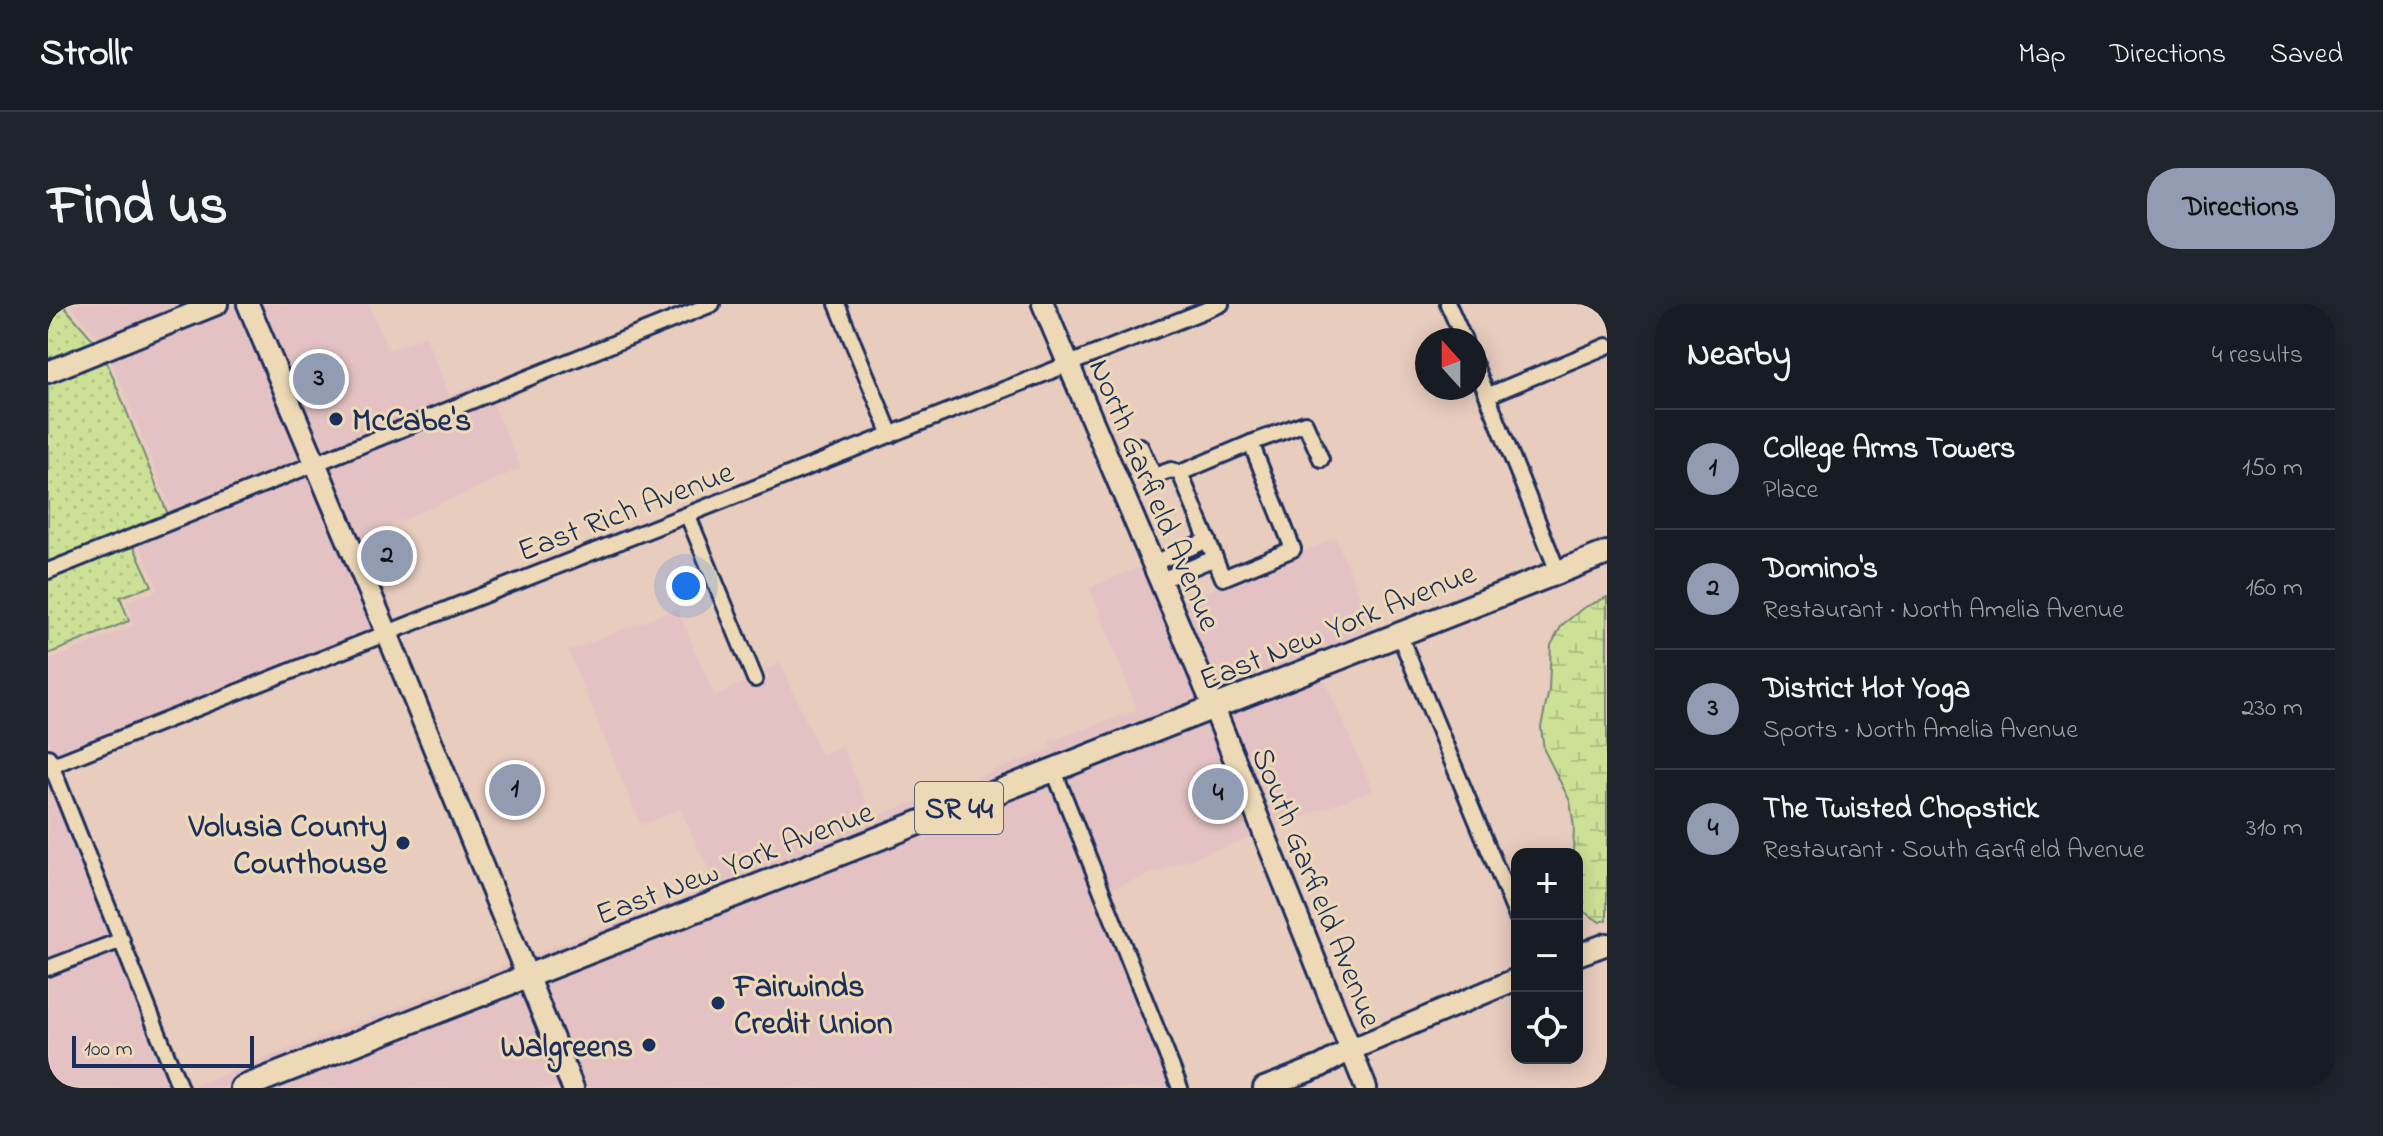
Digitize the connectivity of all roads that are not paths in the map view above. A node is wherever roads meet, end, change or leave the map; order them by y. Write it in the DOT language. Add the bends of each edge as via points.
graph roads {
  1 [pos="217,304"];
  2 [pos="248,304"];
  3 [pos="712,304"];
  4 [pos="837,304"];
  5 [pos="1043,304"];
  6 [pos="1221,304"];
  7 [pos="1448,304"];
  8 [pos="1459,328"];
  9 [pos="1607,346"];
  10 [pos="1068,365"];
  11 [pos="48,372"];
  12 [pos="1487,391"];
  13 [pos="1489,395"];
  14 [pos="891,435"];
  15 [pos="1251,443"];
  16 [pos="1140,446"];
  17 [pos="1321,459"];
  18 [pos="315,464"];
  19 [pos="1180,473"];
  20 [pos="688,516"];
  21 [pos="1208,540"];
  22 [pos="1607,553"];
  23 [pos="1215,558"];
  24 [pos="48,571"];
  25 [pos="1157,571"];
  26 [pos="1558,572"];
  27 [pos="387,633"];
  28 [pos="1399,634"];
  29 [pos="755,679"];
  30 [pos="1214,708"];
  31 [pos="49,763"];
  32 [pos="1054,771"];
  33 [pos="1511,903"];
  34 [pos="122,940"];
  35 [pos="1607,944"];
  36 [pos="1583,953"];
  37 [pos="48,968"];
  38 [pos="527,977"];
  39 [pos="1511,982"];
  40 [pos="1350,1050"];
  41 [pos="180,1088"];
  42 [pos="242,1088"];
  43 [pos="573,1088"];
  44 [pos="1180,1088"];
  45 [pos="1264,1088"];
  46 [pos="1366,1088"];
  1 -- 11 [label="street"];
  2 -- 18 [label="street"];
  3 -- 18 [label="street"];
  4 -- 14 [label="street"];
  5 -- 10 [label="street, North Garfield Avenue"];
  6 -- 10 [label="street, East Rich Avenue"];
  7 -- 8 [label="street"];
  9 -- 13 [label="street"];
  10 -- 14 [label="street, East Rich Avenue"];
  10 -- 25 [label="street, North Garfield Avenue"];
  12 -- 13 [label="street"];
  13 -- 26 [label="street"];
  14 -- 20 [label="street, East Rich Avenue"];
  15 -- 17 [label="street" via="1305,423"];
  15 -- 19 [label="street"];
  15 -- 23 [label="street" via="1293,549 1223,578"];
  16 -- 19 [label="street" via="1154,476 1171,470"];
  18 -- 24 [label="street"];
  18 -- 27 [label="street"];
  19 -- 21 [label="street"];
  20 -- 27 [label="street, East Rich Avenue"];
  20 -- 29 [label="street"];
  21 -- 23 [label="street"];
  21 -- 25 [label="street"];
  22 -- 26 [label="main road, East New York Avenue / SR 44"];
  23 -- 25 [label="street"];
  25 -- 30 [label="street, North Garfield Avenue"];
  26 -- 28 [label="main road, East New York Avenue / SR 44"];
  27 -- 31 [label="street, East Rich Avenue"];
  27 -- 38 [label="street"];
  28 -- 30 [label="main road, East New York Avenue / SR 44"];
  28 -- 33 [label="street"];
  30 -- 32 [label="main road, East New York Avenue / SR 44"];
  30 -- 40 [label="street, South Garfield Avenue"];
  31 -- 34 [label="street"];
  32 -- 38 [label="main road, East New York Avenue / SR 44"];
  32 -- 44 [label="street"];
  34 -- 37 [label="street"];
  34 -- 41 [label="street"];
  35 -- 36 [label="street"];
  38 -- 42 [label="main road, East New York Avenue / SR 44"];
  38 -- 43 [label="street"];
  39 -- 40 [label="street"];
  40 -- 45 [label="street"];
  40 -- 46 [label="street, South Garfield Avenue"];
}
